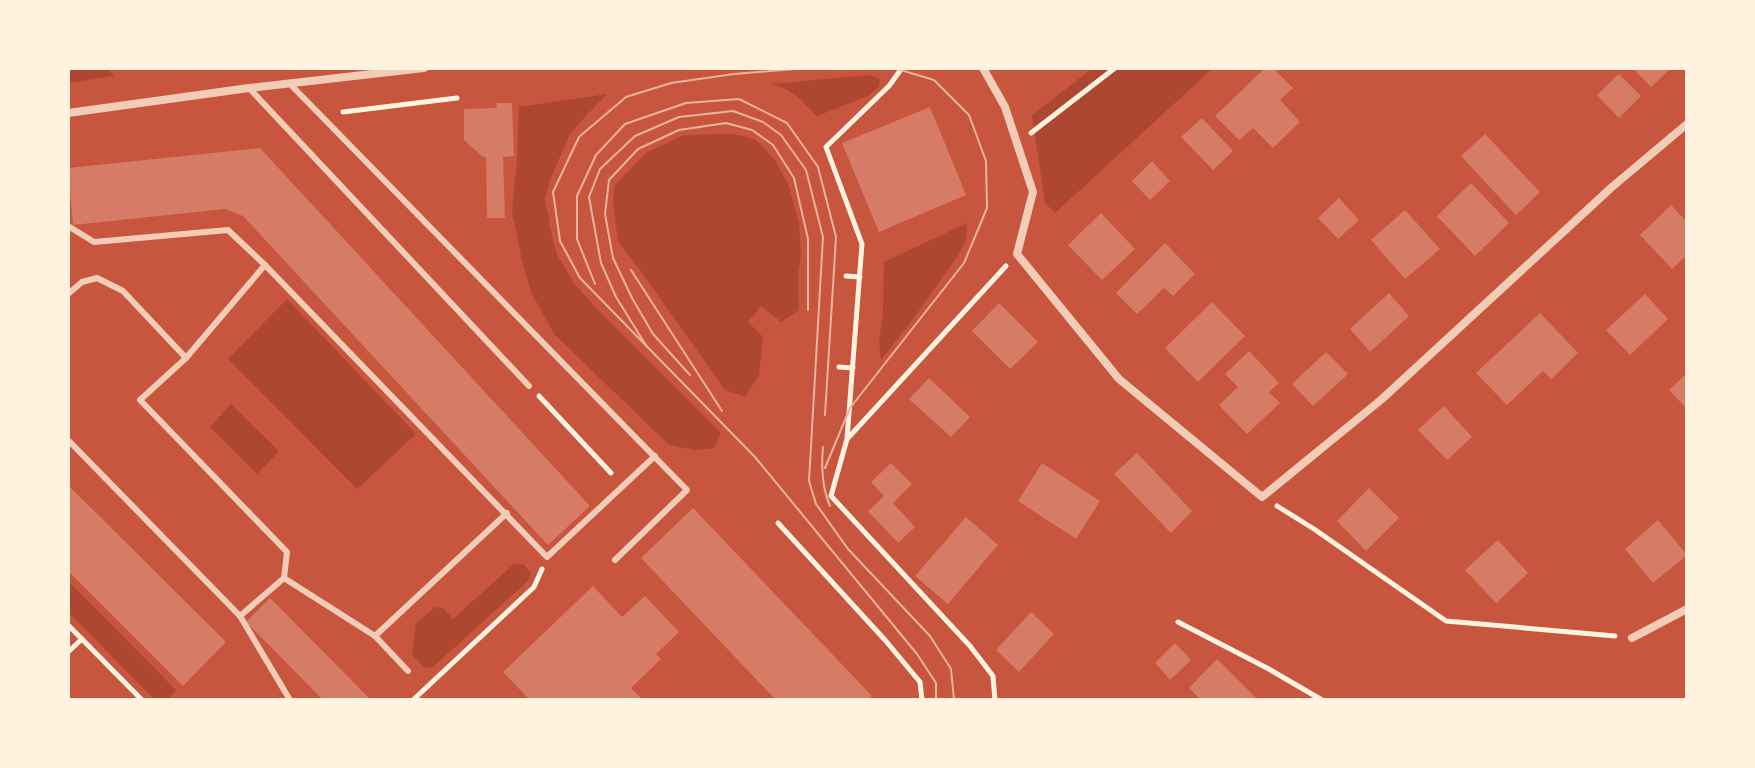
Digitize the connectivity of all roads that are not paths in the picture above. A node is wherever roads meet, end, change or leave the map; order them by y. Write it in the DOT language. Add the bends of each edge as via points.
graph roads {
  1 [pos="424,68"];
  2 [pos="983,68"];
  3 [pos="290,84"];
  4 [pos="249,88"];
  5 [pos="68,113"];
  6 [pos="1687,124"];
  7 [pos="68,226"];
  8 [pos="265,265"];
  9 [pos="68,294"];
  10 [pos="186,358"];
  11 [pos="529,386"];
  12 [pos="68,440"];
  13 [pos="655,456"];
  14 [pos="507,513"];
  15 [pos="615,560"];
  16 [pos="284,578"];
  17 [pos="1687,609"];
  18 [pos="240,616"];
  19 [pos="375,636"];
  20 [pos="1632,638"];
  21 [pos="408,671"];
  22 [pos="290,700"];
  1 -- 3 [label="street"];
  2 -- 6 [label="street" via="1005,107 1033,192 1017,254 1119,379 1262,497 1382,399"];
  3 -- 4 [label="street"];
  3 -- 13 [label="lane"];
  4 -- 5 [label="street"];
  4 -- 11 [label="lane"];
  7 -- 8 [label="lane" via="94,242 228,230"];
  8 -- 10 [label="lane"];
  8 -- 14 [label="lane"];
  9 -- 10 [label="lane" via="97,278 123,291"];
  10 -- 16 [label="lane" via="140,400 287,552"];
  12 -- 18 [label="lane"];
  13 -- 14 [label="lane" via="547,557"];
  13 -- 15 [label="lane" via="687,490"];
  14 -- 19 [label="lane"];
  16 -- 18 [label="lane"];
  16 -- 19 [label="lane"];
  17 -- 20 [label="street"];
  18 -- 22 [label="lane"];
  19 -- 21 [label="lane"];
}
